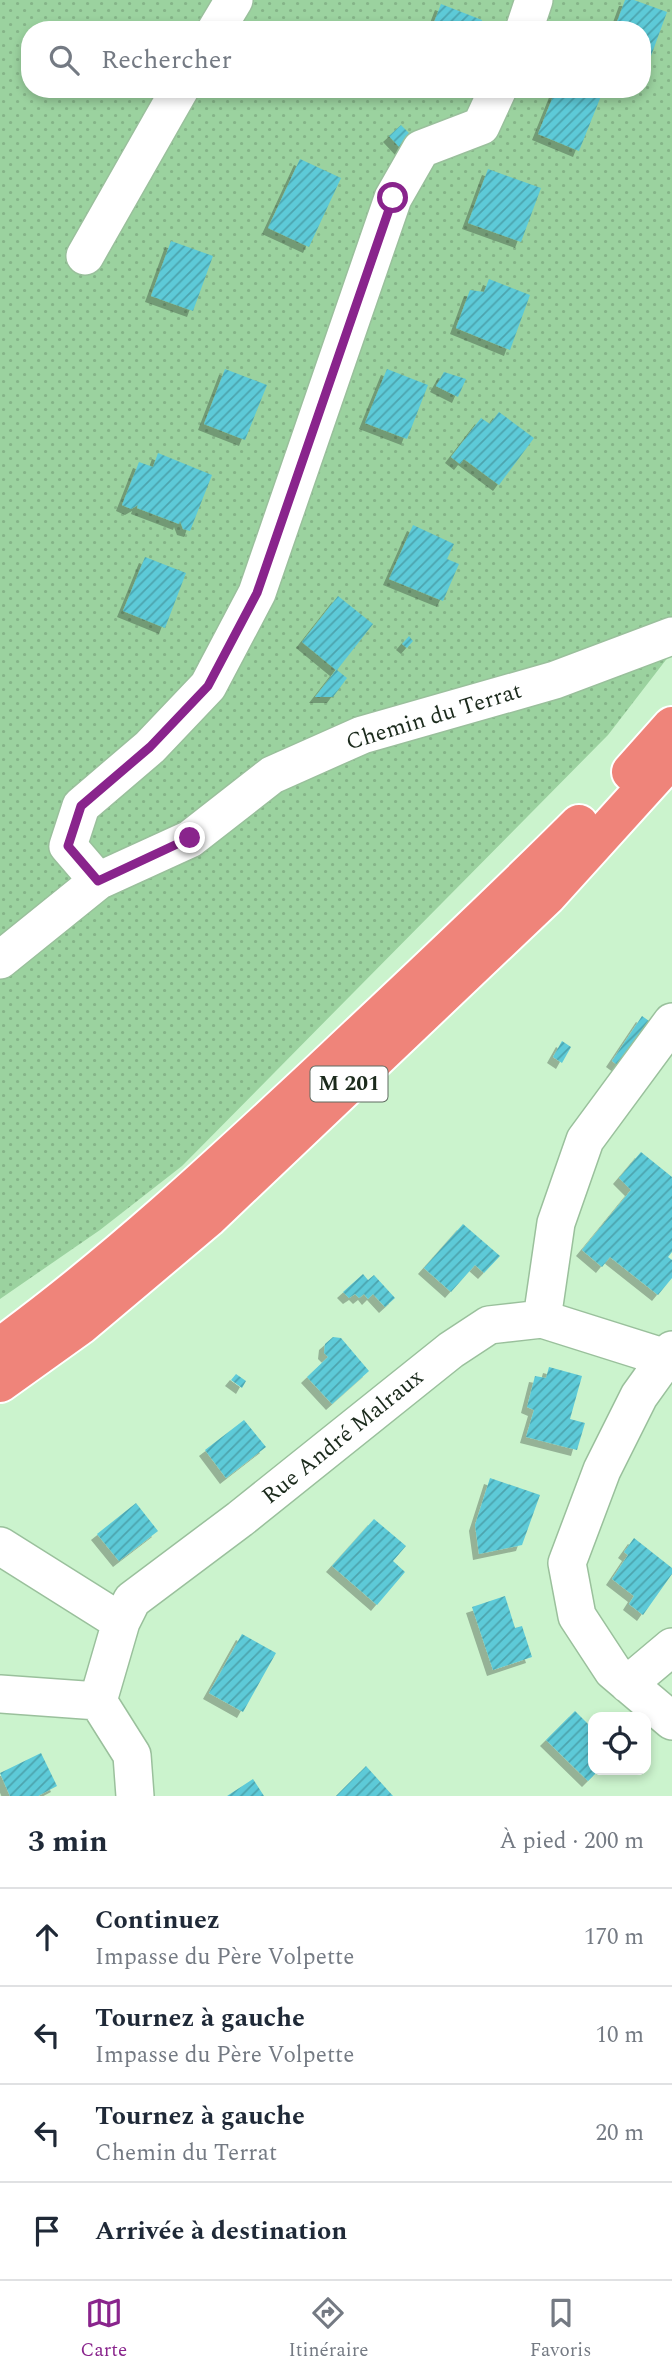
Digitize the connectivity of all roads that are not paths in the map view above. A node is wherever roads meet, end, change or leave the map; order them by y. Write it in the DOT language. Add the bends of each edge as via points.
graph roads {
  1 [pos="234,0"];
  2 [pos="534,0"];
  3 [pos="221,21"];
  4 [pos="527,21"];
  5 [pos="175,98"];
  6 [pos="494,98"];
  7 [pos="85,256"];
  8 [pos="672,636"];
  9 [pos="672,726"];
  10 [pos="672,758"];
  11 [pos="98,881"];
  12 [pos="0,960"];
  13 [pos="672,1022"];
  14 [pos="542,1319"];
  15 [pos="0,1347"];
  16 [pos="670,1356"];
  17 [pos="0,1382"];
  18 [pos="0,1546"];
  19 [pos="121,1622"];
  20 [pos="672,1647"];
  21 [pos="628,1684"];
  22 [pos="0,1694"];
  23 [pos="98,1701"];
  24 [pos="672,1721"];
  25 [pos="135,1796"];
  1 -- 3 [label="street"];
  2 -- 4 [label="street"];
  5 -- 7 [label="street"];
  6 -- 11 [label="street" via="481,126 421,149 393,198 257,593 208,686 150,747 81,806 68,846"];
  8 -- 11 [label="street, Chemin du Terrat" via="555,680 362,735 272,775 190,838"];
  9 -- 15 [label="highway, M 201" via="509,895 203,1181 64,1300"];
  10 -- 17 [label="highway, M 201" via="547,896 208,1218 81,1325"];
  11 -- 12 [label="street, Chemin du Terrat"];
  13 -- 14 [label="street" via="585,1140 556,1223"];
  14 -- 16 [label="street, Rue André Malraux"];
  14 -- 19 [label="street, Rue André Malraux" via="489,1325 451,1350 132,1601"];
  16 -- 21 [label="street" via="639,1395 602,1470 567,1563 577,1616 613,1671"];
  18 -- 19 [label="street"];
  19 -- 23 [label="street, Rue André Malraux"];
  20 -- 21 [label="street"];
  21 -- 24 [label="street"];
  22 -- 23 [label="street"];
  23 -- 25 [label="street" via="132,1755"];
}
